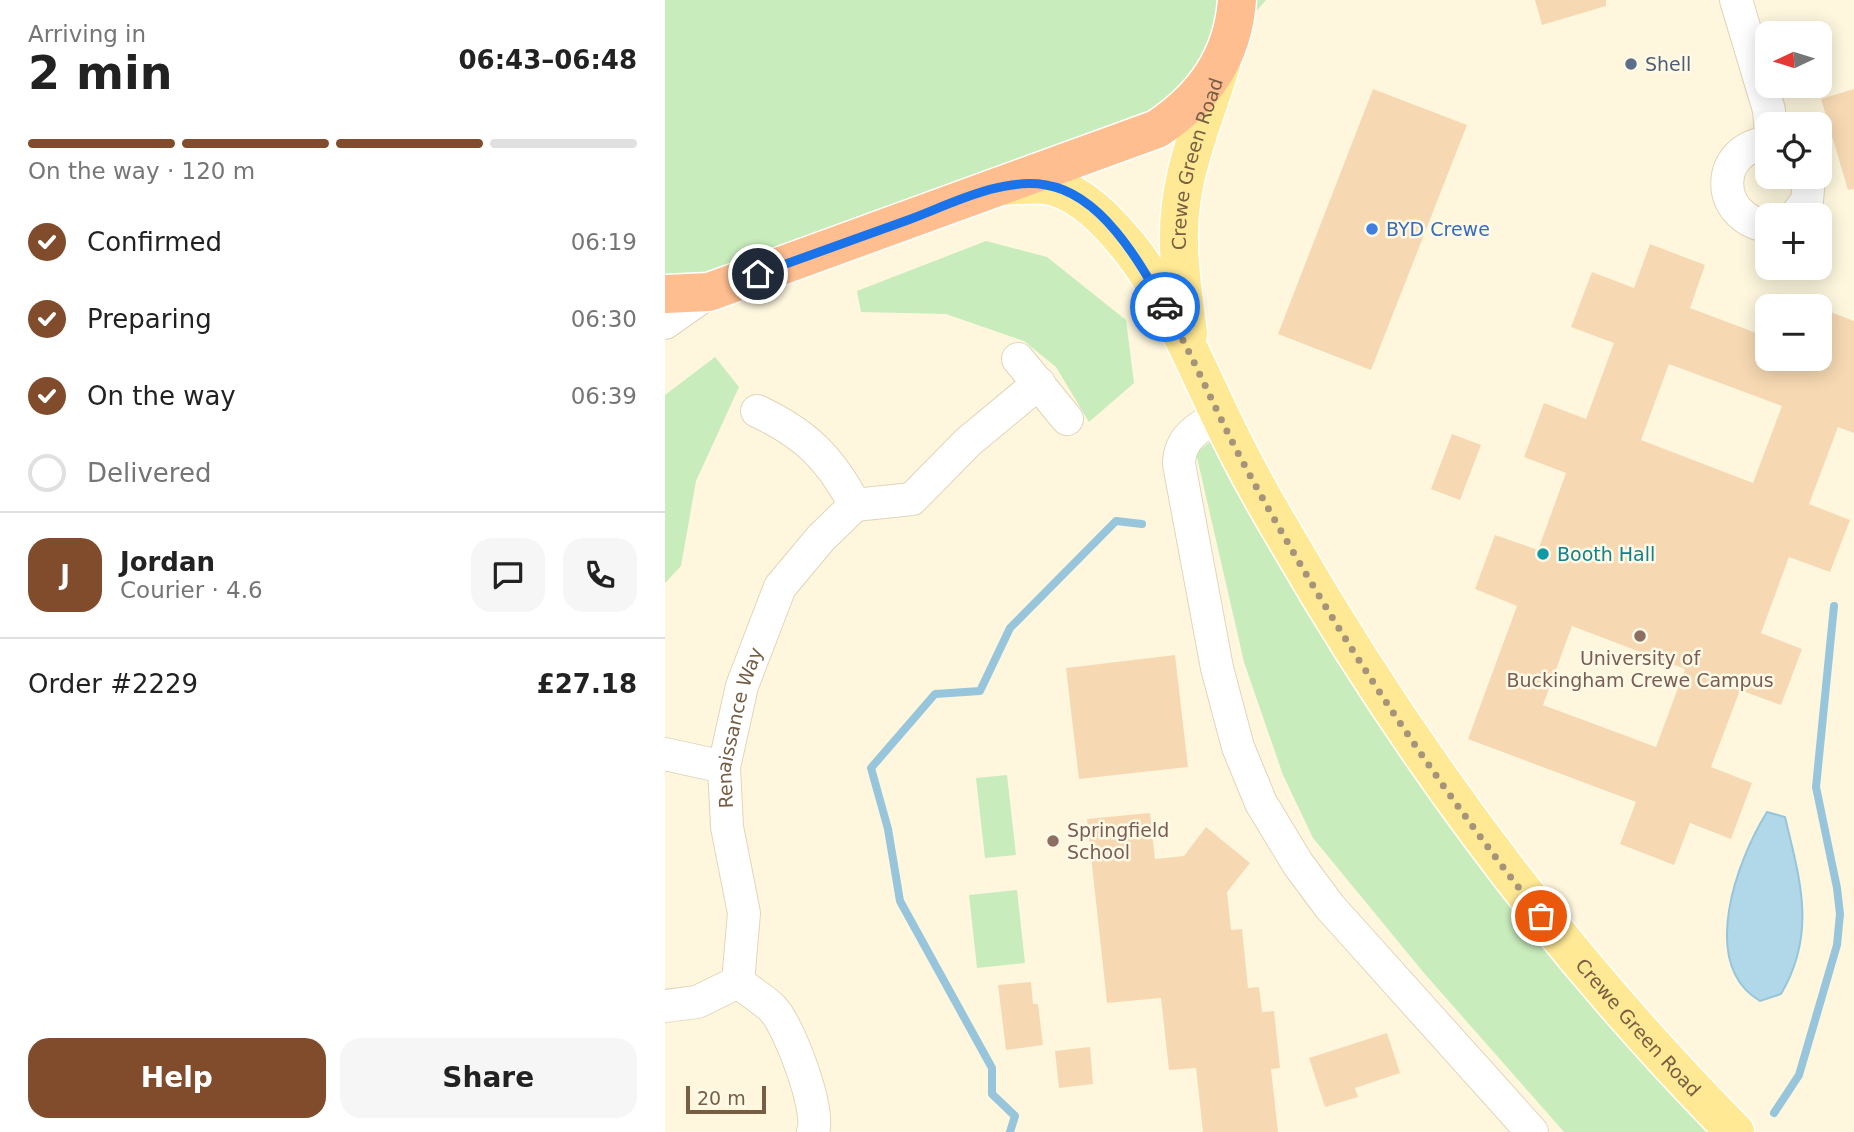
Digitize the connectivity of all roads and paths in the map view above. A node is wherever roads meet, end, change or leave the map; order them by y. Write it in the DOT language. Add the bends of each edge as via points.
graph roads {
  1 [pos="1237,0"];
  2 [pos="1266,0"];
  3 [pos="1736,0"];
  4 [pos="1226,51"];
  5 [pos="1769,112"];
  6 [pos="1755,148"];
  7 [pos="1002,186"];
  8 [pos="1755,222"];
  9 [pos="709,292"];
  10 [pos="665,294"];
  11 [pos="665,323"];
  12 [pos="1191,351"];
  13 [pos="757,411"];
  14 [pos="1220,416"];
  15 [pos="1067,419"];
  16 [pos="855,505"];
  17 [pos="665,754"];
  18 [pos="724,767"];
  19 [pos="738,982"];
  20 [pos="665,1006"];
  21 [pos="813,1132"];
  22 [pos="1532,1132"];
  23 [pos="1735,1132"];
  1 -- 4 [label="highway"];
  2 -- 4 [label="highway"];
  3 -- 5 [label="street"];
  4 -- 7 [label="highway" via="1197,98 1157,129"];
  4 -- 12 [label="main road, Crewe Green Road" via="1196,139 1181,206 1179,260"];
  6 -- 8 [label="street" via="1741,153 1727,180 1729,197 1738,212"];
  7 -- 9 [label="highway"];
  7 -- 12 [label="main road, Crewe Green Road" via="1045,184 1072,194 1090,208 1135,254"];
  9 -- 10 [label="highway"];
  9 -- 11 [label="street"];
  12 -- 14 [label="main road, Crewe Green Road"];
  13 -- 16 [label="street" via="820,450"];
  14 -- 22 [label="street" via="1193,432 1179,452 1179,464 1217,668 1242,759 1277,831 1330,907"];
  14 -- 23 [label="main road, Crewe Green Road" via="1305,571 1444,788 1556,936"];
  15 -- 16 [label="street" via="1029,371 912,499"];
  16 -- 18 [label="street, Renaissance Way" via="780,587 742,686"];
  17 -- 18 [label="street"];
  18 -- 19 [label="street, Renaissance Way" via="727,827 744,913"];
  19 -- 20 [label="street" via="697,1002"];
  19 -- 21 [label="street" via="774,1010 787,1034 809,1094 816,1124"];
}
